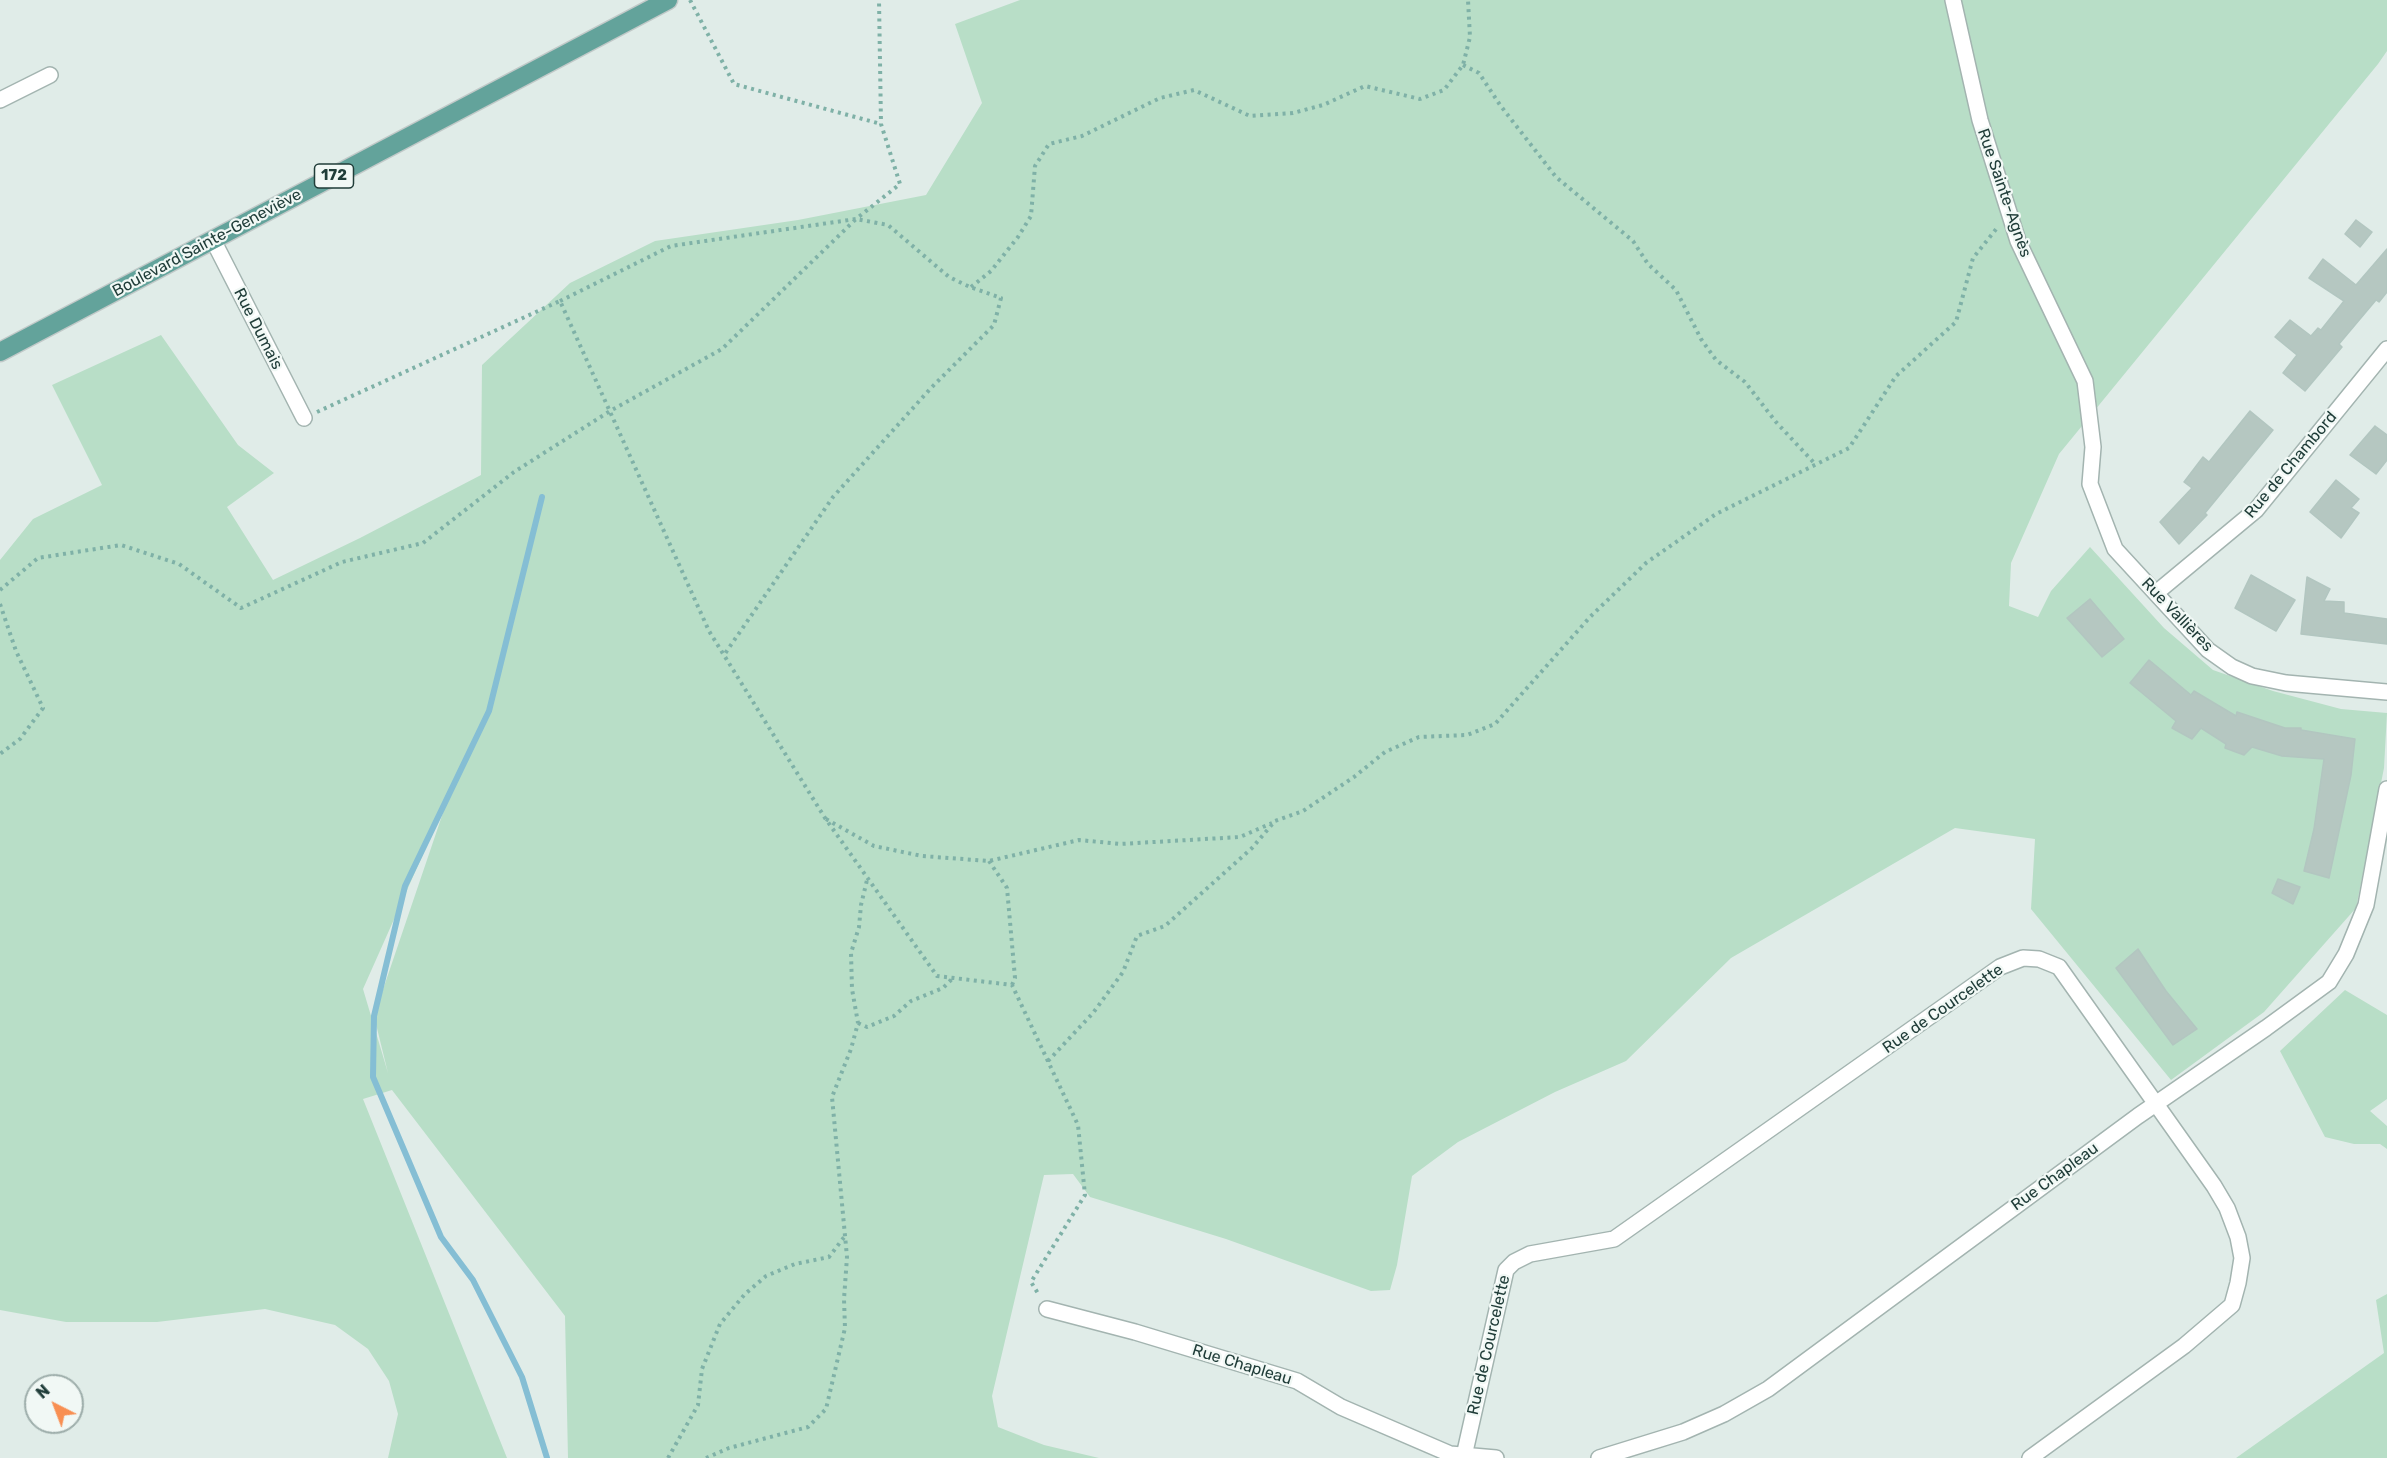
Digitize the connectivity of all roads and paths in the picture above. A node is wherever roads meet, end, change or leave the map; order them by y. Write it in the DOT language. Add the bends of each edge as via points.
graph roads {
  1 [pos="668,0"];
  2 [pos="690,0"];
  3 [pos="879,0"];
  4 [pos="1468,0"];
  5 [pos="1953,0"];
  6 [pos="1463,65"];
  7 [pos="50,75"];
  8 [pos="0,100"];
  9 [pos="881,124"];
  10 [pos="2010,216"];
  11 [pos="856,219"];
  12 [pos="213,240"];
  13 [pos="970,287"];
  14 [pos="560,301"];
  15 [pos="2387,350"];
  16 [pos="0,351"];
  17 [pos="610,411"];
  18 [pos="304,418"];
  19 [pos="2093,447"];
  20 [pos="1816,465"];
  21 [pos="0,590"];
  22 [pos="2156,593"];
  23 [pos="0,604"];
  24 [pos="724,655"];
  25 [pos="2387,692"];
  26 [pos="0,754"];
  27 [pos="2387,789"];
  28 [pos="825,818"];
  29 [pos="1275,821"];
  30 [pos="989,861"];
  31 [pos="867,879"];
  32 [pos="953,978"];
  33 [pos="1012,985"];
  34 [pos="858,1023"];
  35 [pos="1048,1061"];
  36 [pos="2154,1105"];
  37 [pos="845,1235"];
  38 [pos="1047,1309"];
  39 [pos="1464,1456"];
  40 [pos="668,1458"];
  41 [pos="706,1458"];
  42 [pos="1496,1458"];
  43 [pos="1599,1458"];
  44 [pos="2030,1458"];
  1 -- 12 [label="main road, Boulevard Sainte-Geneviève / 172"];
  2 -- 9 [label="path" via="734,84"];
  3 -- 9 [label="path"];
  4 -- 6 [label="path" via="1470,37"];
  5 -- 10 [label="street, Rue Sainte-Agnès" via="1980,120"];
  6 -- 13 [label="path" via="1444,90 1420,99 1365,86 1323,105 1293,113 1250,116 1194,90 1161,98 1082,136 1049,144 1035,166 1031,216 991,271"];
  6 -- 20 [label="path" via="1479,73 1556,177 1633,241 1648,264 1676,290 1716,360 1745,382"];
  7 -- 8 [label="street"];
  9 -- 11 [label="path" via="900,184"];
  10 -- 19 [label="street, Rue Sainte-Agnès" via="2022,251 2085,381"];
  10 -- 20 [label="path" via="1972,258 1956,322 1896,376 1849,448"];
  11 -- 13 [label="path" via="888,225 949,276"];
  11 -- 14 [label="path" via="671,246"];
  11 -- 17 [label="path" via="722,349"];
  12 -- 16 [label="main road, Boulevard Sainte-Geneviève / 172"];
  12 -- 18 [label="street, Rue Dumais"];
  13 -- 24 [label="path" via="1001,298 994,325 833,497"];
  14 -- 17 [label="path"];
  14 -- 18 [label="path"];
  15 -- 22 [label="street, Rue de Chambord" via="2256,510"];
  17 -- 21 [label="path" via="514,472 423,543 342,562 241,608 179,564 120,545 38,558"];
  17 -- 24 [label="path" via="709,631"];
  19 -- 22 [label="street, Rue Vallières" via="2090,484 2115,549"];
  20 -- 29 [label="path" via="1716,514 1646,563 1590,616 1495,724 1467,735 1419,737 1385,752 1303,811"];
  22 -- 25 [label="street, Rue Vallières" via="2208,650 2252,676"];
  23 -- 26 [label="path" via="16,651 43,708 20,739"];
  24 -- 28 [label="path"];
  27 -- 36 [label="street, Rue Chapleau" via="2366,904 2346,954 2329,982"];
  28 -- 30 [label="path" via="874,846 922,856"];
  28 -- 31 [label="path"];
  29 -- 30 [label="path" via="1240,837 1119,844 1079,840"];
  29 -- 35 [label="path" via="1252,848 1165,926 1137,936 1123,972 1093,1013"];
  30 -- 33 [label="path" via="1007,888 1015,978"];
  31 -- 32 [label="path" via="937,976"];
  31 -- 34 [label="path" via="851,953"];
  32 -- 33 [label="path"];
  32 -- 34 [label="path" via="943,988 911,1001 894,1016 867,1027"];
  33 -- 35 [label="path"];
  34 -- 37 [label="path" via="832,1097"];
  35 -- 38 [label="path" via="1078,1125 1085,1195 1031,1282"];
  36 -- 39 [label="street, Rue de Courcelette" via="2059,968 2039,958 2023,958 2000,967 1614,1239 1530,1254 1514,1262 1506,1270"];
  36 -- 43 [label="street, Rue Chapleau" via="1767,1389 1683,1432"];
  36 -- 44 [label="street, Rue de Courcelette" via="2227,1208 2242,1257 2232,1305 2184,1346"];
  37 -- 40 [label="path" via="829,1257 795,1264 766,1276 720,1324 702,1369 698,1406"];
  37 -- 41 [label="path" via="845,1328 826,1409 808,1427"];
  38 -- 39 [label="street, Rue Chapleau" via="1297,1381 1350,1411 1426,1445"];
  39 -- 42 [label="street, Rue Chapleau"];
}
